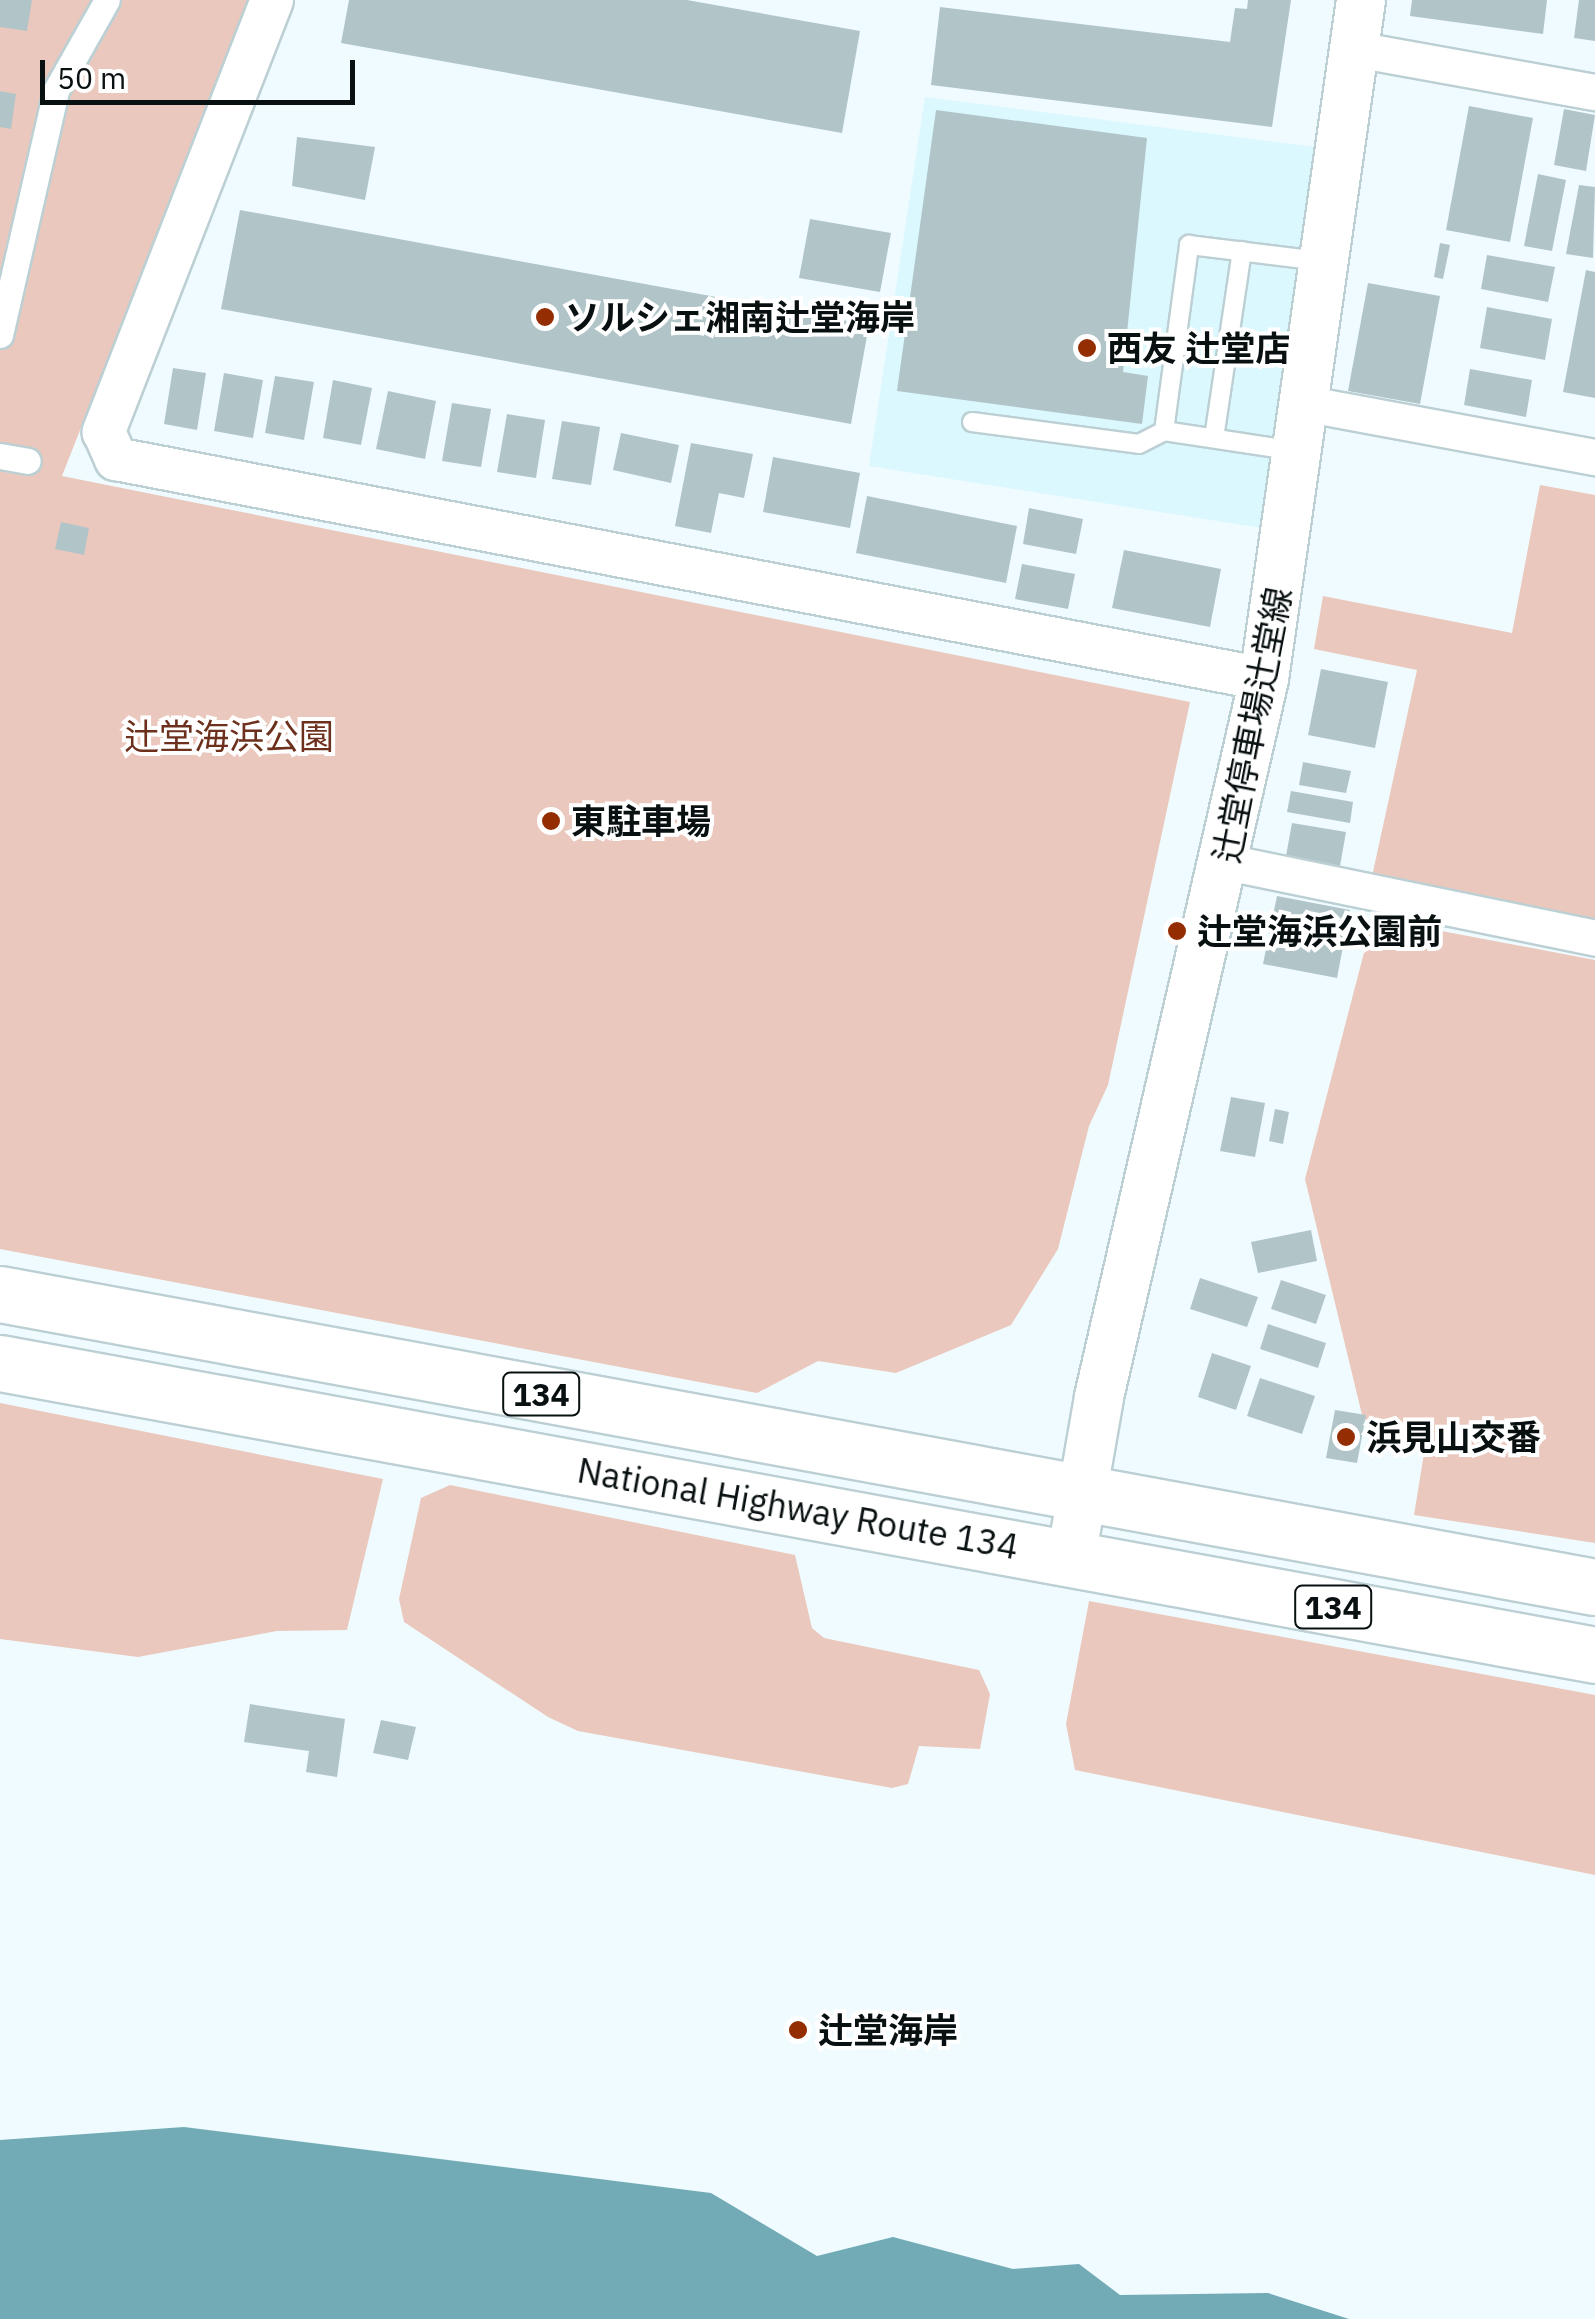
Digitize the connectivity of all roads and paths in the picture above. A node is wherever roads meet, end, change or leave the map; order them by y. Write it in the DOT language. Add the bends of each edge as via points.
graph roads {
  1 [pos="107,0"];
  2 [pos="272,0"];
  3 [pos="1361,0"];
  4 [pos="1355,48"];
  5 [pos="1595,92"];
  6 [pos="1242,252"];
  7 [pos="1328,262"];
  8 [pos="0,335"];
  9 [pos="1308,404"];
  10 [pos="972,422"];
  11 [pos="1164,431"];
  12 [pos="1214,438"];
  13 [pos="1302,452"];
  14 [pos="0,456"];
  15 [pos="1595,458"];
  16 [pos="28,461"];
  17 [pos="1264,679"];
  18 [pos="1226,862"];
  19 [pos="1595,938"];
  20 [pos="0,1294"];
  21 [pos="0,1363"];
  22 [pos="432,1374"];
  23 [pos="421,1440"];
  24 [pos="1083,1493"];
  25 [pos="1071,1558"];
  26 [pos="1595,1587"];
  27 [pos="1595,1655"];
  1 -- 8 [label="street" via="56,90"];
  2 -- 17 [label="street" via="104,432 116,459"];
  3 -- 4 [label="main road, 辻堂停車場辻堂線"];
  4 -- 5 [label="street"];
  4 -- 7 [label="main road, 辻堂停車場辻堂線"];
  6 -- 7 [label="lane"];
  6 -- 11 [label="lane" via="1189,245"];
  6 -- 12 [label="lane"];
  7 -- 9 [label="main road, 辻堂停車場辻堂線"];
  9 -- 13 [label="main road, 辻堂停車場辻堂線"];
  9 -- 15 [label="street"];
  10 -- 11 [label="lane" via="1139,444"];
  11 -- 12 [label="lane"];
  12 -- 13 [label="lane"];
  13 -- 17 [label="main road, 辻堂停車場辻堂線"];
  14 -- 16 [label="street"];
  17 -- 18 [label="main road, 辻堂停車場辻堂線"];
  18 -- 19 [label="street"];
  18 -- 24 [label="main road, 辻堂停車場辻堂線"];
  20 -- 22 [label="highway, National Highway Route 134 / 134"];
  21 -- 23 [label="highway, National Highway Route 134 / 134"];
  22 -- 23 [label="highway"];
  22 -- 24 [label="highway, National Highway Route 134 / 134"];
  23 -- 25 [label="highway, National Highway Route 134 / 134"];
  24 -- 25 [label="main road, 辻堂停車場辻堂線"];
  24 -- 26 [label="highway, National Highway Route 134 / 134"];
  25 -- 27 [label="highway, National Highway Route 134 / 134"];
}
